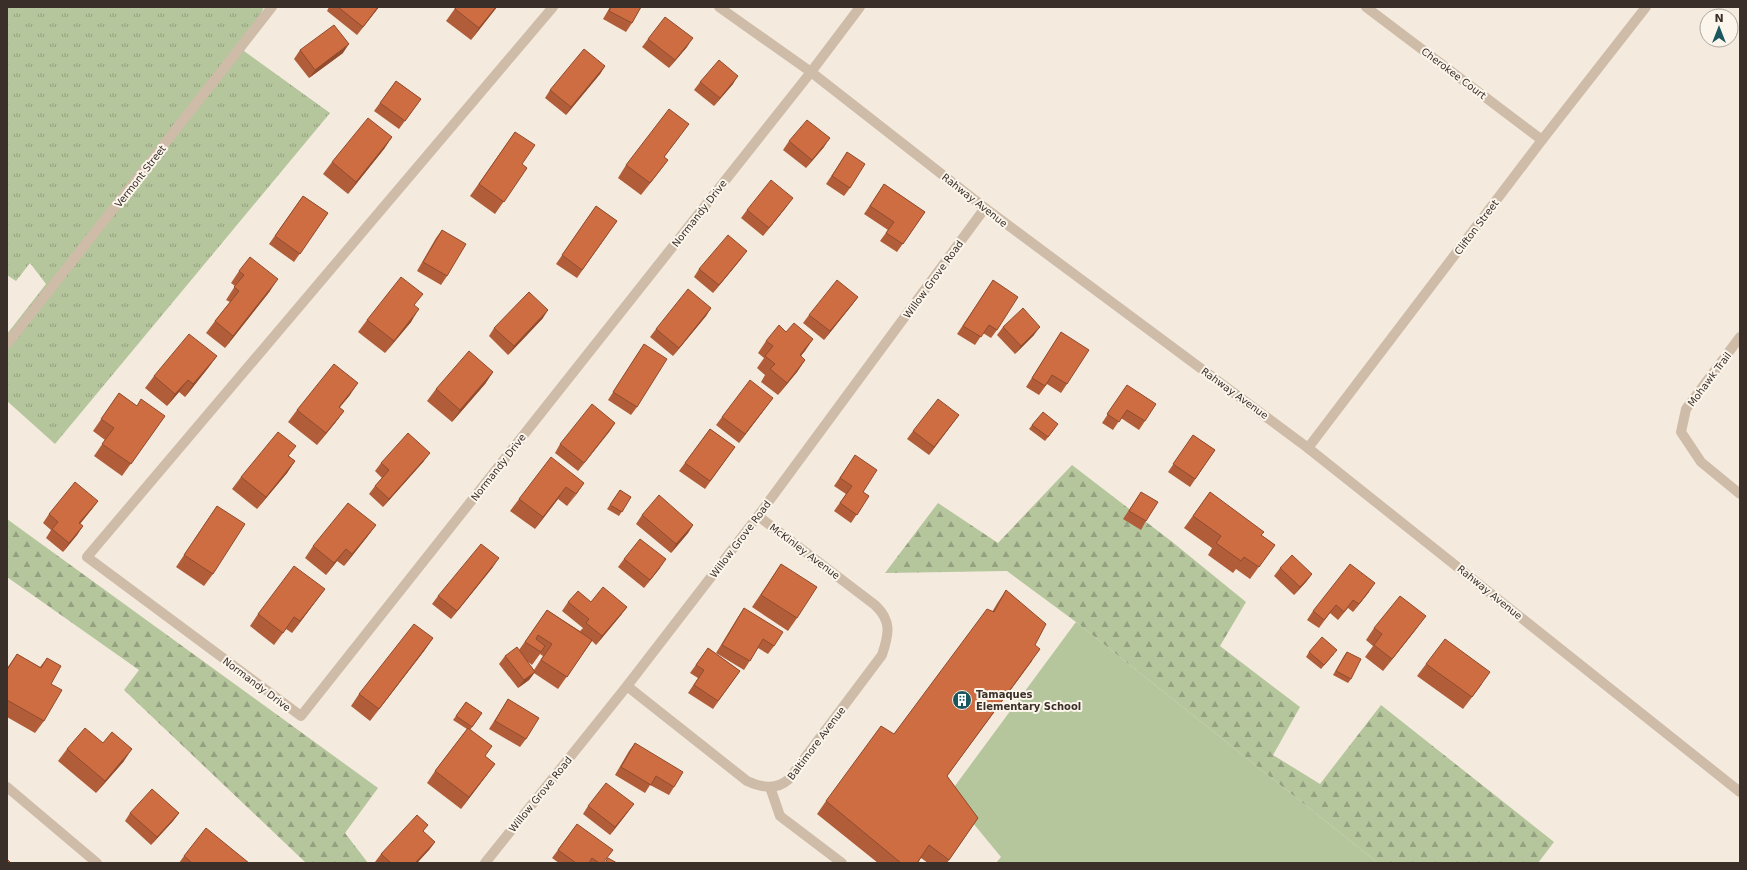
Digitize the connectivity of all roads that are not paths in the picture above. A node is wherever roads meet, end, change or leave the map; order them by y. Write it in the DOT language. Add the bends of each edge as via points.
graph roads {
  1 [pos="272,7"];
  2 [pos="553,7"];
  3 [pos="720,7"];
  4 [pos="860,7"];
  5 [pos="1366,7"];
  6 [pos="1646,7"];
  7 [pos="811,72"];
  8 [pos="1542,140"];
  9 [pos="985,208"];
  10 [pos="1740,337"];
  11 [pos="7,344"];
  12 [pos="1308,448"];
  13 [pos="1740,494"];
  14 [pos="758,516"];
  15 [pos="851,586"];
  16 [pos="627,686"];
  17 [pos="770,787"];
  18 [pos="7,788"];
  19 [pos="1740,792"];
  20 [pos="487,862"];
  21 [pos="97,863"];
  22 [pos="842,863"];
  1 -- 11 [label="street, Vermont Street"];
  2 -- 7 [label="street, Normandy Drive" via="87,557 301,716"];
  3 -- 7 [label="street, Rahway Avenue"];
  4 -- 7 [label="street, Normandy Drive"];
  5 -- 8 [label="street, Cherokee Court"];
  6 -- 8 [label="street, Clifton Street"];
  7 -- 9 [label="street, Rahway Avenue"];
  8 -- 12 [label="street, Clifton Street"];
  9 -- 12 [label="street, Rahway Avenue"];
  9 -- 14 [label="street, Willow Grove Road"];
  10 -- 13 [label="street, Mohawk Trail" via="1686,409 1681,432 1701,462"];
  12 -- 19 [label="street, Rahway Avenue"];
  14 -- 15 [label="street, McKinley Avenue"];
  14 -- 16 [label="street, Willow Grove Road"];
  15 -- 17 [label="street, Baltimore Avenue" via="884,613 887,641 882,655 790,779 783,784"];
  16 -- 17 [label="street" via="747,782"];
  16 -- 20 [label="street, Willow Grove Road"];
  17 -- 22 [label="street" via="780,816"];
  18 -- 21 [label="street"];
}
